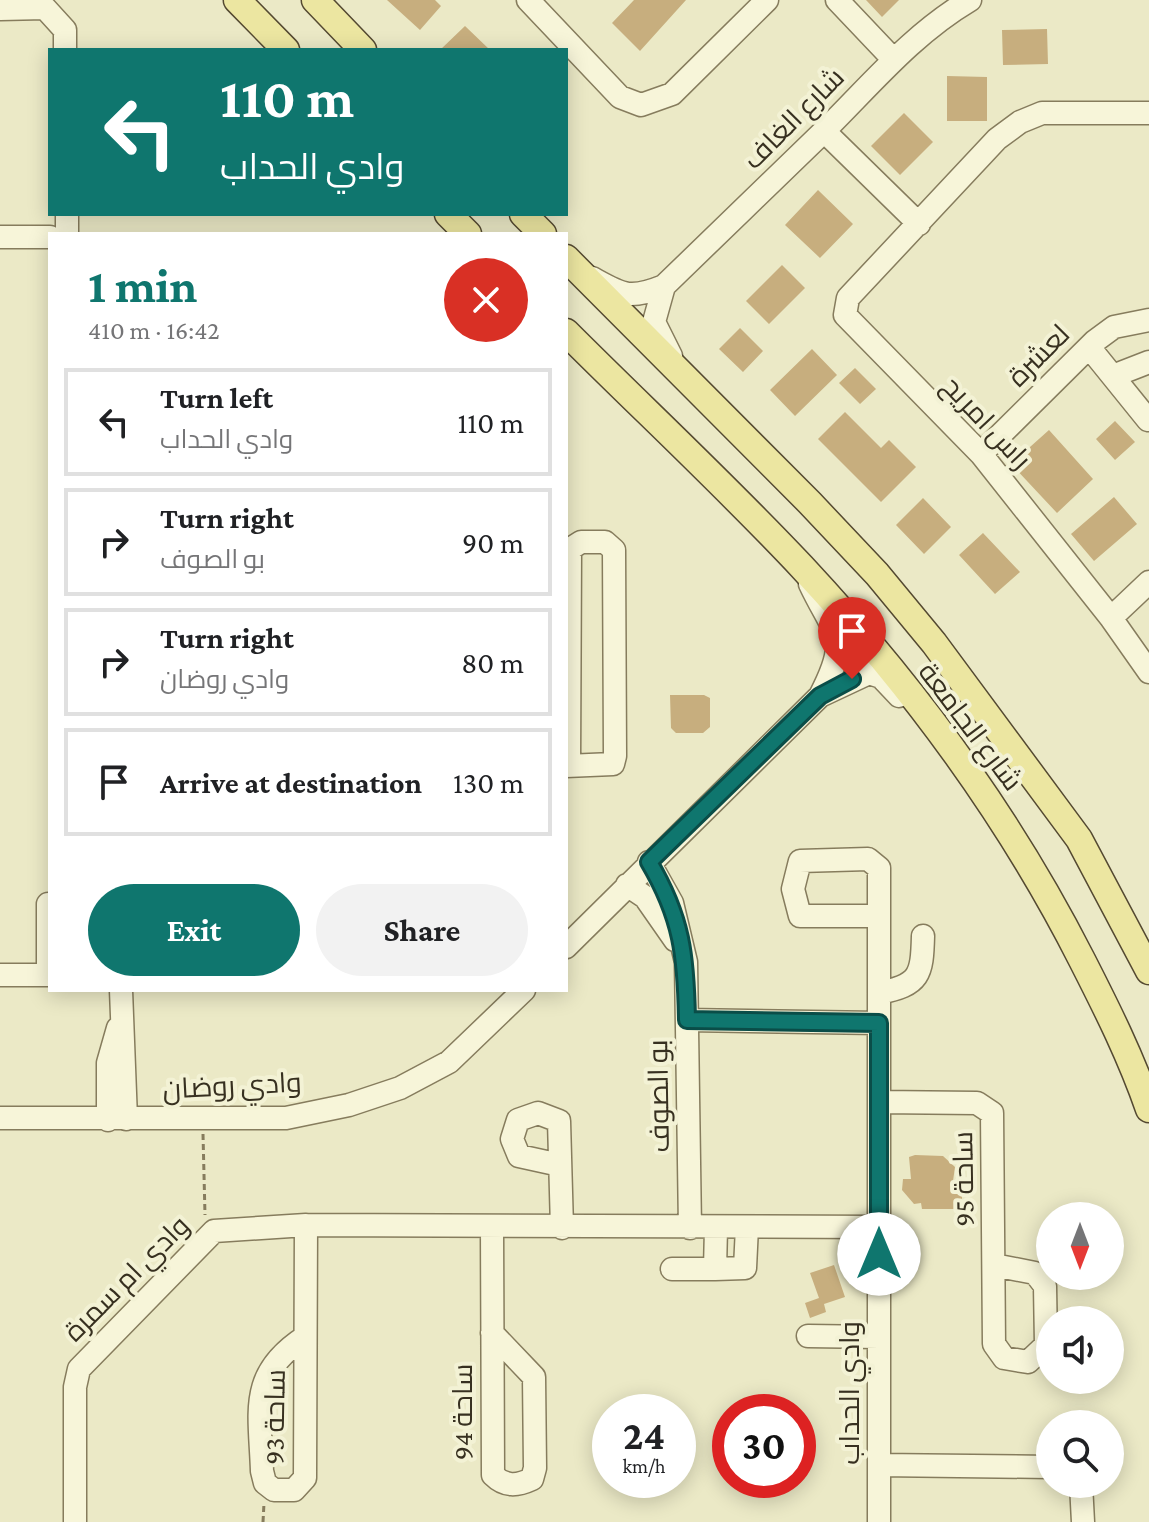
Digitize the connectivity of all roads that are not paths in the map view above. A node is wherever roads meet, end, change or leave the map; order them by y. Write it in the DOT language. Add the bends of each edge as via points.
graph roads {
  1 [pos="237,0"];
  2 [pos="315,0"];
  3 [pos="528,0"];
  4 [pos="767,0"];
  5 [pos="837,0"];
  6 [pos="970,0"];
  7 [pos="0,9"];
  8 [pos="65,48"];
  9 [pos="284,48"];
  10 [pos="361,48"];
  11 [pos="893,59"];
  12 [pos="1149,113"];
  13 [pos="824,131"];
  14 [pos="450,216"];
  15 [pos="525,216"];
  16 [pos="919,224"];
  17 [pos="466,232"];
  18 [pos="541,232"];
  19 [pos="0,237"];
  20 [pos="48,237"];
  21 [pos="572,264"];
  22 [pos="664,286"];
  23 [pos="1149,320"];
  24 [pos="568,334"];
  25 [pos="1089,347"];
  26 [pos="1149,362"];
  27 [pos="1113,376"];
  28 [pos="695,390"];
  29 [pos="1148,420"];
  30 [pos="981,454"];
  31 [pos="802,568"];
  32 [pos="1149,582"];
  33 [pos="1111,618"];
  34 [pos="1149,672"];
  35 [pos="820,696"];
  36 [pos="935,725"];
  37 [pos="568,766"];
  38 [pos="649,862"];
  39 [pos="627,885"];
  40 [pos="879,916"];
  41 [pos="1128,927"];
  42 [pos="923,936"];
  43 [pos="568,945"];
  44 [pos="1149,951"];
  45 [pos="686,962"];
  46 [pos="1149,971"];
  47 [pos="0,975"];
  48 [pos="48,975"];
  49 [pos="121,992"];
  50 [pos="522,992"];
  51 [pos="879,993"];
  52 [pos="687,1020"];
  53 [pos="879,1023"];
  54 [pos="879,1102"];
  55 [pos="1149,1109"];
  56 [pos="0,1118"];
  57 [pos="117,1120"];
  58 [pos="560,1165"];
  59 [pos="306,1225"];
  60 [pos="747,1227"];
  61 [pos="879,1227"];
  62 [pos="492,1228"];
  63 [pos="562,1228"];
  64 [pos="690,1228"];
  65 [pos="716,1228"];
  66 [pos="994,1265"];
  67 [pos="672,1269"];
  68 [pos="715,1269"];
  69 [pos="492,1333"];
  70 [pos="808,1336"];
  71 [pos="305,1337"];
  72 [pos="879,1337"];
  73 [pos="879,1465"];
  74 [pos="1036,1467"];
  75 [pos="1082,1498"];
  76 [pos="75,1522"];
  77 [pos="879,1522"];
  78 [pos="1083,1522"];
  1 -- 9 [label="main road"];
  2 -- 10 [label="main road"];
  3 -- 4 [label="street" via="620,97 641,105 672,94"];
  5 -- 11 [label="street"];
  6 -- 11 [label="street, شارع الغاف" via="936,20"];
  7 -- 8 [label="street" via="45,8 65,30"];
  11 -- 13 [label="street, شارع الغاف"];
  12 -- 16 [label="street, راس امريح" via="1042,113 1020,122 997,139"];
  13 -- 16 [label="street"];
  13 -- 22 [label="street, شارع الغاف"];
  14 -- 17 [label="main road"];
  15 -- 18 [label="main road"];
  16 -- 30 [label="street, راس امريح" via="848,298 845,315"];
  19 -- 20 [label="street"];
  21 -- 22 [label="street" via="623,295 639,296"];
  21 -- 28 [label="main road, شارع الجامعة"];
  22 -- 28 [label="street" via="654,322"];
  23 -- 25 [label="street, لعشرة" via="1114,327"];
  24 -- 31 [label="main road, شارع الجامعة"];
  25 -- 27 [label="street"];
  25 -- 30 [label="street, لعشرة"];
  26 -- 27 [label="street"];
  27 -- 29 [label="street"];
  28 -- 41 [label="main road, شارع الجامعة" via="877,574 944,655 1079,839"];
  30 -- 33 [label="street, راس امريح"];
  31 -- 35 [label="street" via="838,638 837,660"];
  31 -- 36 [label="main road, شارع الجامعة"];
  32 -- 33 [label="street"];
  33 -- 34 [label="street, راس امريح"];
  35 -- 36 [label="street" via="869,673 881,677"];
  35 -- 38 [label="street"];
  36 -- 55 [label="main road, شارع الجامعة" via="1039,878 1131,1056"];
  37 -- 37 [label="street" via="605,767 615,756 614,550 605,542 581,542 570,549"];
  38 -- 39 [label="street"];
  38 -- 45 [label="street, بو الصوف" via="672,903"];
  39 -- 43 [label="street"];
  39 -- 45 [label="street, بو الصوف" via="666,923"];
  40 -- 51 [label="street, وادي الحداب"];
  41 -- 44 [label="street"];
  41 -- 46 [label="main road, شارع الجامعة"];
  42 -- 51 [label="street" via="922,966 915,980"];
  45 -- 52 [label="street, بو الصوف"];
  47 -- 48 [label="street"];
  49 -- 57 [label="street" via="120,1023 108,1063"];
  50 -- 57 [label="street, وادي روضان" via="449,1062 400,1088 349,1105 286,1118"];
  51 -- 53 [label="street, وادي الحداب"];
  52 -- 53 [label="street"];
  52 -- 64 [label="street, بو الصوف"];
  53 -- 54 [label="street, وادي الحداب"];
  54 -- 61 [label="street, وادي الحداب"];
  54 -- 66 [label="street, ساحة 95" via="977,1103 989,1108"];
  56 -- 57 [label="street, وادي روضان"];
  58 -- 63 [label="street"];
  59 -- 62 [label="street, وادي ام سمرة"];
  59 -- 71 [label="street, ساحة 93"];
  59 -- 76 [label="street, وادي ام سمرة" via="214,1231 79,1369"];
  60 -- 61 [label="street, وادي ام سمرة"];
  60 -- 65 [label="street, وادي ام سمرة"];
  60 -- 68 [label="street" via="745,1268"];
  61 -- 72 [label="street, وادي الحداب"];
  62 -- 63 [label="street, وادي ام سمرة"];
  62 -- 69 [label="street, ساحة 94"];
  63 -- 64 [label="street, وادي ام سمرة"];
  64 -- 65 [label="street, وادي ام سمرة"];
  65 -- 68 [label="street"];
  67 -- 68 [label="street"];
  69 -- 69 [label="street, ساحة 94" via="534,1377 535,1468 532,1479 522,1484 505,1484 493,1475"];
  70 -- 72 [label="street"];
  71 -- 71 [label="street, ساحة 93" via="266,1372 260,1392 262,1471 274,1490 294,1490 305,1478"];
  72 -- 73 [label="street, وادي الحداب"];
  73 -- 74 [label="street"];
  73 -- 77 [label="street, وادي الحداب"];
  75 -- 78 [label="street"];
}
